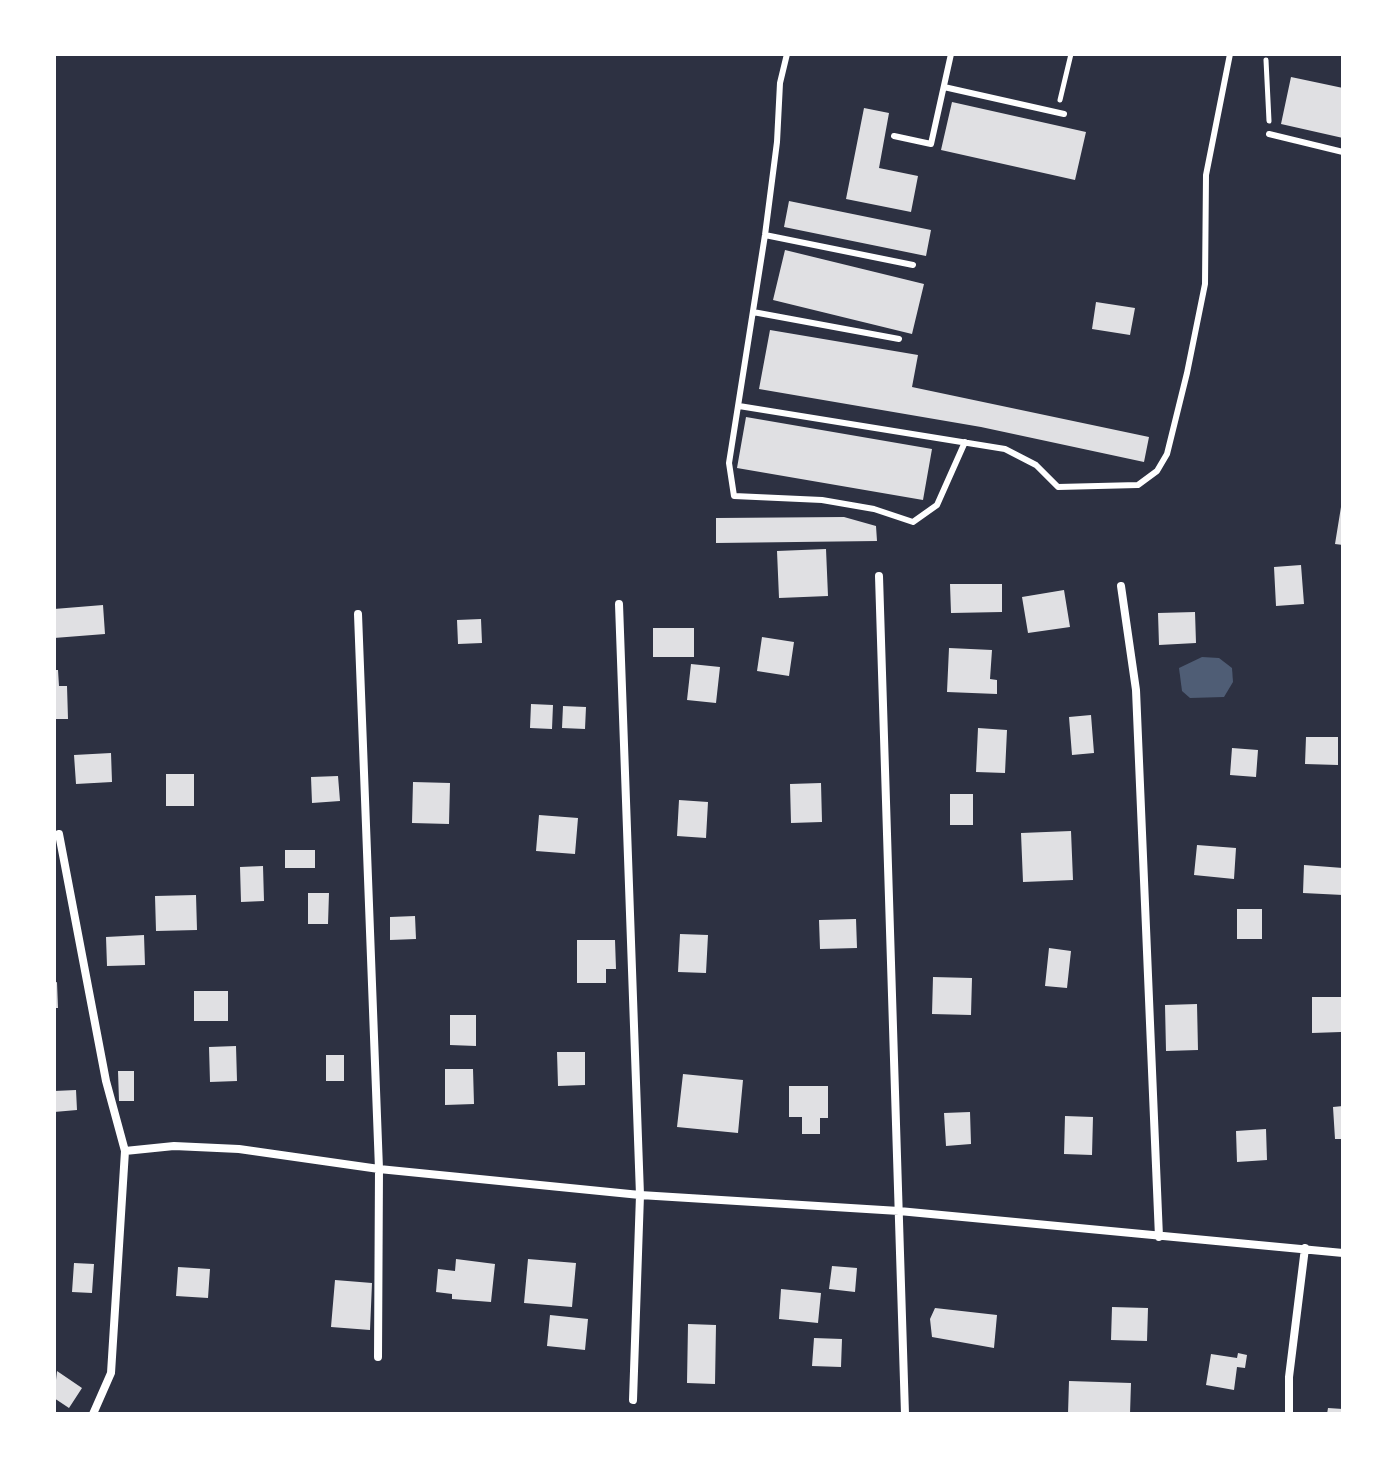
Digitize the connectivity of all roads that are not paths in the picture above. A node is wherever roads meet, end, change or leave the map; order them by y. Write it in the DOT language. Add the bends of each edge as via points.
graph roads {
  1 [pos="787,54"];
  2 [pos="951,54"];
  3 [pos="1230,54"];
  4 [pos="944,87"];
  5 [pos="1061,113"];
  6 [pos="1269,134"];
  7 [pos="894,136"];
  8 [pos="1343,152"];
  9 [pos="765,235"];
  10 [pos="913,265"];
  11 [pos="753,312"];
  12 [pos="899,339"];
  13 [pos="739,406"];
  14 [pos="965,442"];
  15 [pos="879,576"];
  16 [pos="1121,586"];
  17 [pos="619,604"];
  18 [pos="358,614"];
  19 [pos="59,834"];
  20 [pos="125,1151"];
  21 [pos="379,1169"];
  22 [pos="640,1195"];
  23 [pos="899,1211"];
  24 [pos="1159,1237"];
  25 [pos="1305,1248"];
  26 [pos="1343,1253"];
  27 [pos="378,1357"];
  28 [pos="633,1400"];
  29 [pos="93,1414"];
  30 [pos="905,1414"];
  31 [pos="1289,1414"];
  1 -- 9 [label="lane"];
  2 -- 4 [label="lane"];
  3 -- 14 [label="lane" via="1206,175 1205,284 1167,454 1157,471 1138,485 1058,487 1036,465 1005,449"];
  4 -- 5 [label="lane"];
  4 -- 7 [label="lane" via="931,144"];
  6 -- 8 [label="lane"];
  9 -- 10 [label="lane"];
  9 -- 11 [label="lane"];
  11 -- 12 [label="lane"];
  11 -- 13 [label="lane"];
  13 -- 14 [label="lane"];
  13 -- 14 [label="lane" via="729,463 734,496 822,500 913,522 937,505"];
  15 -- 23 [label="street"];
  16 -- 24 [label="street" via="1136,690"];
  17 -- 22 [label="street"];
  18 -- 21 [label="street"];
  19 -- 20 [label="street" via="106,1081"];
  20 -- 21 [label="street" via="174,1146 239,1149"];
  20 -- 29 [label="street" via="111,1373"];
  21 -- 22 [label="street"];
  21 -- 27 [label="street"];
  22 -- 23 [label="street"];
  22 -- 28 [label="street"];
  23 -- 24 [label="street"];
  23 -- 30 [label="street"];
  24 -- 25 [label="street"];
  25 -- 26 [label="street"];
  25 -- 31 [label="street"];
}
